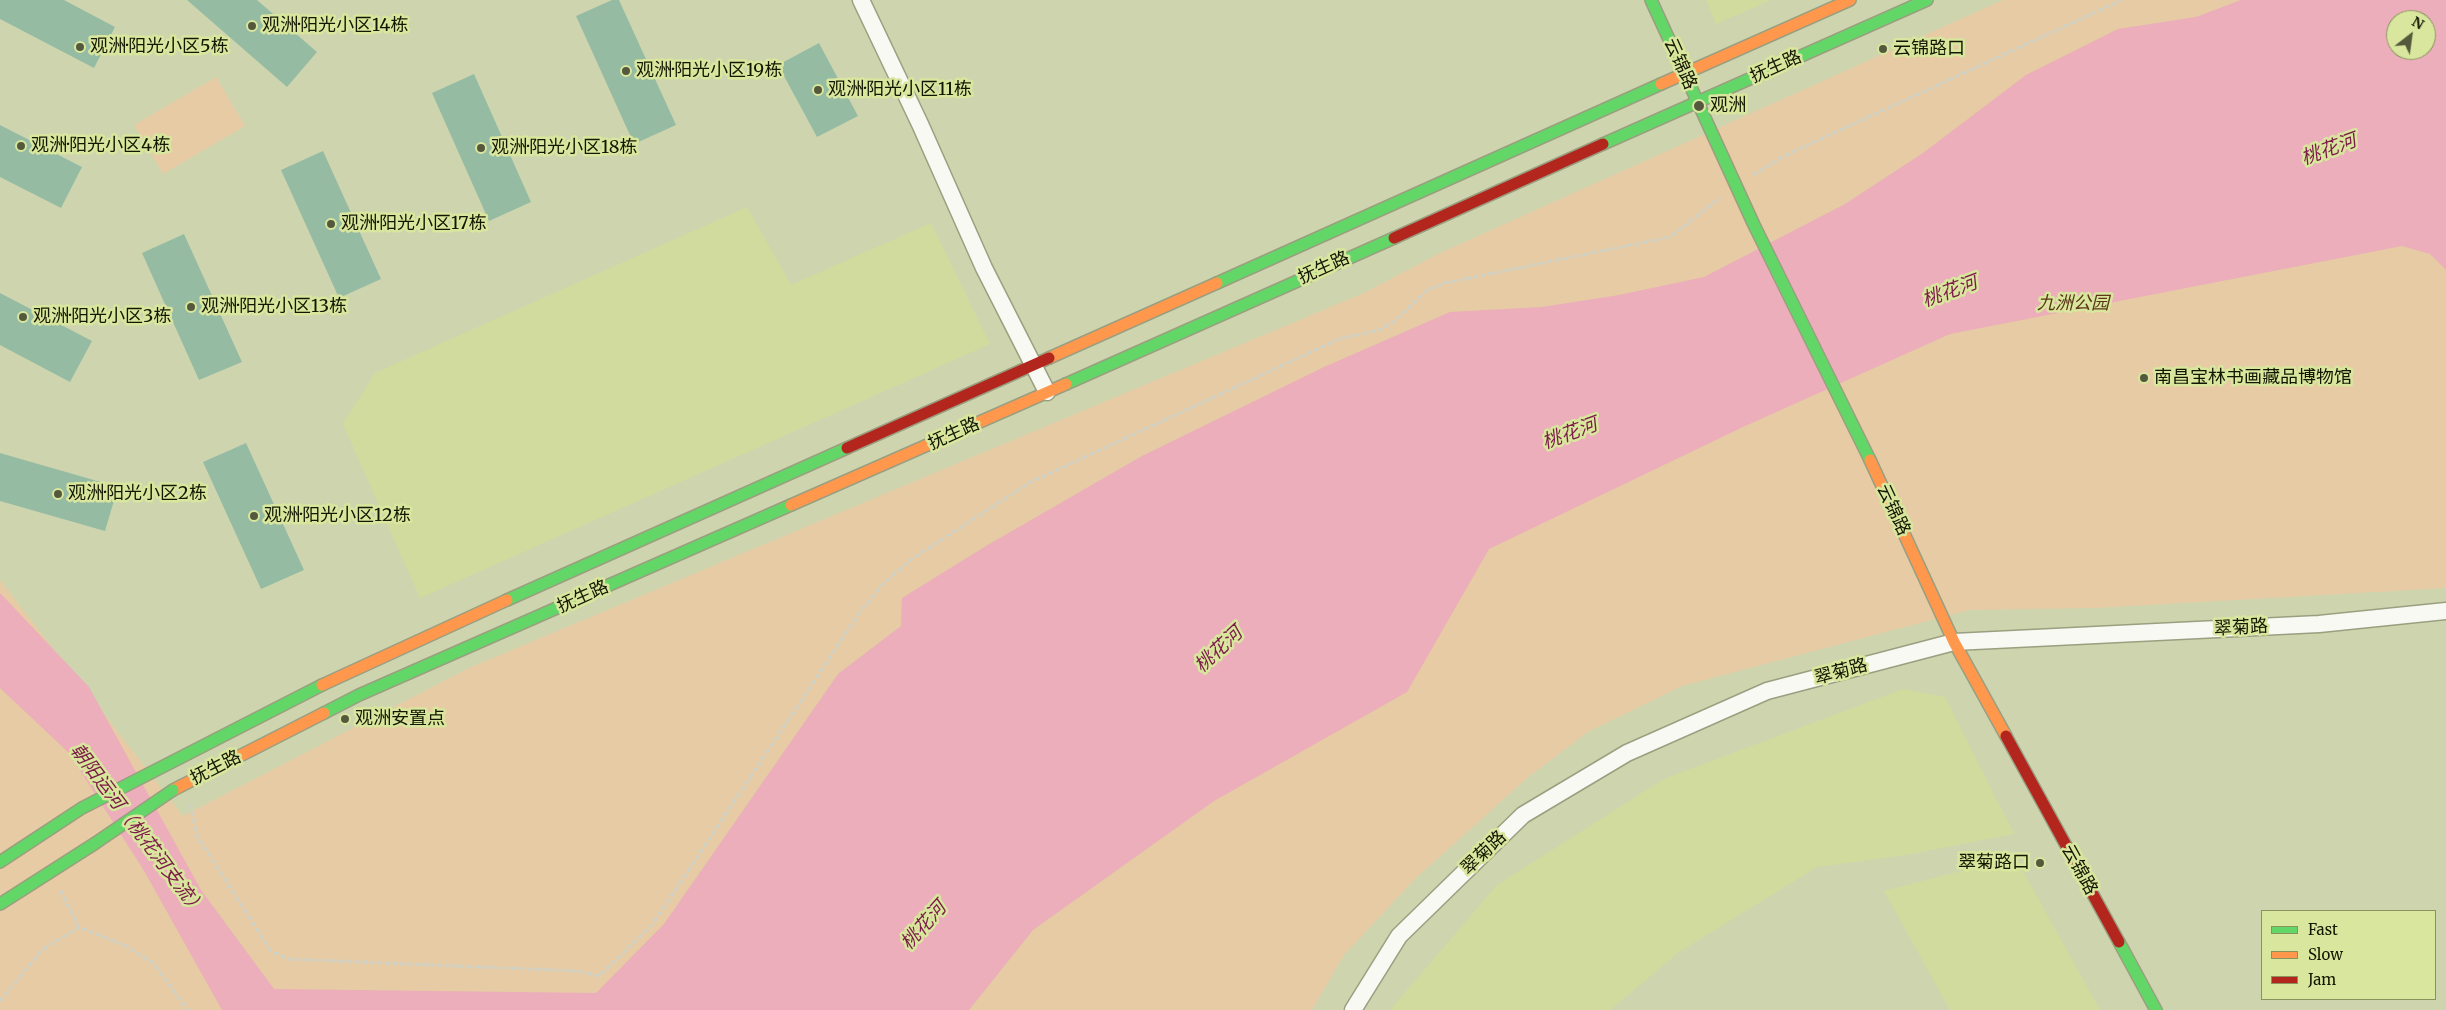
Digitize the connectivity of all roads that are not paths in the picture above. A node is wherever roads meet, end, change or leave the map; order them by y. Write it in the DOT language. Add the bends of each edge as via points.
graph roads {
  1 [pos="861,0"];
  2 [pos="1651,0"];
  3 [pos="1850,0"];
  4 [pos="1927,0"];
  5 [pos="1685,72"];
  6 [pos="1697,101"];
  7 [pos="1034,365"];
  8 [pos="1047,392"];
  9 [pos="2446,611"];
  10 [pos="1954,642"];
  11 [pos="0,862"];
  12 [pos="0,904"];
  13 [pos="1354,1010"];
  14 [pos="2156,1010"];
  1 -- 7 [label="street" via="984,268"];
  2 -- 5 [label="main road, 云锦路"];
  3 -- 5 [label="main road, 抚生路"];
  4 -- 6 [label="main road, 抚生路"];
  5 -- 6 [label="main road, 云锦路"];
  5 -- 7 [label="main road, 抚生路"];
  6 -- 8 [label="main road, 抚生路"];
  6 -- 10 [label="main road, 云锦路"];
  7 -- 8 [label="street"];
  7 -- 11 [label="main road, 抚生路" via="362,664 82,808"];
  8 -- 12 [label="main road, 抚生路, bridge" via="359,694 173,790"];
  9 -- 10 [label="street, 翠菊路" via="2319,624"];
  10 -- 13 [label="street, 翠菊路" via="1767,691 1627,753 1523,815 1399,936"];
  10 -- 14 [label="main road, 云锦路"];
}
